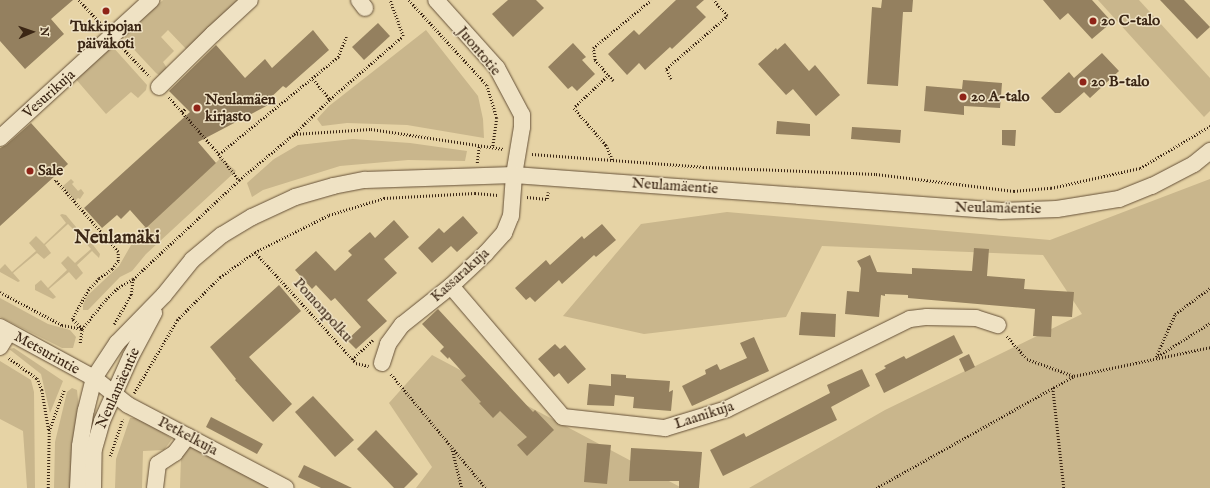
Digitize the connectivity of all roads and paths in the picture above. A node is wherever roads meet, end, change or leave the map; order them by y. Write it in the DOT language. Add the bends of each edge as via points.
graph roads {
  1 [pos="80,0"];
  2 [pos="151,0"];
  3 [pos="250,0"];
  4 [pos="390,0"];
  5 [pos="409,0"];
  6 [pos="436,0"];
  7 [pos="651,0"];
  8 [pos="713,0"];
  9 [pos="112,36"];
  10 [pos="346,37"];
  11 [pos="609,75"];
  12 [pos="313,79"];
  13 [pos="671,79"];
  14 [pos="614,81"];
  15 [pos="159,87"];
  16 [pos="330,99"];
  17 [pos="186,108"];
  18 [pos="182,112"];
  19 [pos="294,134"];
  20 [pos="0,138"];
  21 [pos="493,147"];
  22 [pos="1210,151"];
  23 [pos="219,154"];
  24 [pos="552,156"];
  25 [pos="613,160"];
  26 [pos="514,175"];
  27 [pos="550,178"];
  28 [pos="240,180"];
  29 [pos="54,182"];
  30 [pos="513,195"];
  31 [pos="255,252"];
  32 [pos="451,286"];
  33 [pos="1210,288"];
  34 [pos="0,292"];
  35 [pos="164,295"];
  36 [pos="1210,323"];
  37 [pos="998,325"];
  38 [pos="4,329"];
  39 [pos="1210,347"];
  40 [pos="3,352"];
  41 [pos="1156,357"];
  42 [pos="382,363"];
  43 [pos="1074,376"];
  44 [pos="94,378"];
  45 [pos="1053,388"];
  46 [pos="64,390"];
  47 [pos="113,394"];
  48 [pos="128,405"];
  49 [pos="49,431"];
  50 [pos="188,436"];
  51 [pos="452,447"];
  52 [pos="108,458"];
  53 [pos="48,488"];
  54 [pos="78,488"];
  55 [pos="93,488"];
  56 [pos="155,488"];
  57 [pos="286,488"];
  58 [pos="462,488"];
  59 [pos="486,488"];
  60 [pos="876,488"];
  61 [pos="1064,488"];
  1 -- 9 [label="path"];
  2 -- 9 [label="street, Vesurikuja"];
  3 -- 15 [label="street"];
  4 -- 16 [label="path" via="403,36"];
  5 -- 21 [label="path" via="487,85 497,118"];
  6 -- 26 [label="street, Juontotie" via="497,68 522,115 521,139"];
  7 -- 11 [label="path" via="593,48 596,60"];
  8 -- 13 [label="path" via="727,16 666,69"];
  9 -- 15 [label="path"];
  9 -- 20 [label="street, Vesurikuja"];
  10 -- 12 [label="path" via="338,57"];
  11 -- 14 [label="path"];
  11 -- 25 [label="path" via="574,108 606,146"];
  12 -- 16 [label="path"];
  12 -- 23 [label="path" via="278,104"];
  15 -- 18 [label="path"];
  16 -- 19 [label="path"];
  17 -- 18 [label="path"];
  18 -- 23 [label="path"];
  22 -- 27 [label="street, Neulamäentie" via="1194,164 1152,186 1119,198 1057,209 1000,211"];
  23 -- 28 [label="path"];
  24 -- 27 [label="path"];
  26 -- 27 [label="street, Neulamäentie"];
  26 -- 30 [label="street, Kassarakuja"];
  26 -- 35 [label="street, Neulamäentie" via="365,180 295,197 252,216 222,235 192,260"];
  27 -- 30 [label="path" via="547,199"];
  29 -- 34 [label="path" via="56,181 118,252 118,261 88,290 72,319 82,329 62,325"];
  30 -- 31 [label="path" via="475,193 384,198 329,215"];
  30 -- 32 [label="street, Kassarakuja" via="511,216 504,233"];
  31 -- 42 [label="path, Pomonpolku" via="356,363 368,366"];
  31 -- 48 [label="path" via="220,277 177,320"];
  32 -- 37 [label="street, Laanikuja" via="563,417 665,428 727,409 910,319 976,318"];
  32 -- 42 [label="street, Kassarakuja" via="402,325 388,344"];
  33 -- 41 [label="path" via="1175,314"];
  35 -- 44 [label="street, Neulamäentie" via="118,343"];
  35 -- 47 [label="street, Neulamäentie"];
  36 -- 41 [label="path"];
  37 -- 43 [label="path" via="1027,359"];
  38 -- 40 [label="street"];
  38 -- 44 [label="street, Metsurintie"];
  39 -- 41 [label="path"];
  40 -- 49 [label="path" via="37,378 42,390"];
  41 -- 43 [label="path"];
  42 -- 51 [label="path"];
  43 -- 45 [label="path"];
  44 -- 47 [label="street, Petkelkuja"];
  44 -- 54 [label="street, Neulamäentie" via="80,446"];
  45 -- 60 [label="path"];
  45 -- 61 [label="path"];
  46 -- 49 [label="path"];
  47 -- 48 [label="street, Petkelkuja"];
  47 -- 55 [label="street, Neulamäentie" via="94,449"];
  48 -- 50 [label="street, Petkelkuja"];
  48 -- 52 [label="path"];
  49 -- 53 [label="path"];
  50 -- 56 [label="street" via="175,453 158,464"];
  50 -- 57 [label="street, Petkelkuja"];
  51 -- 58 [label="path"];
  51 -- 59 [label="path"];
}
